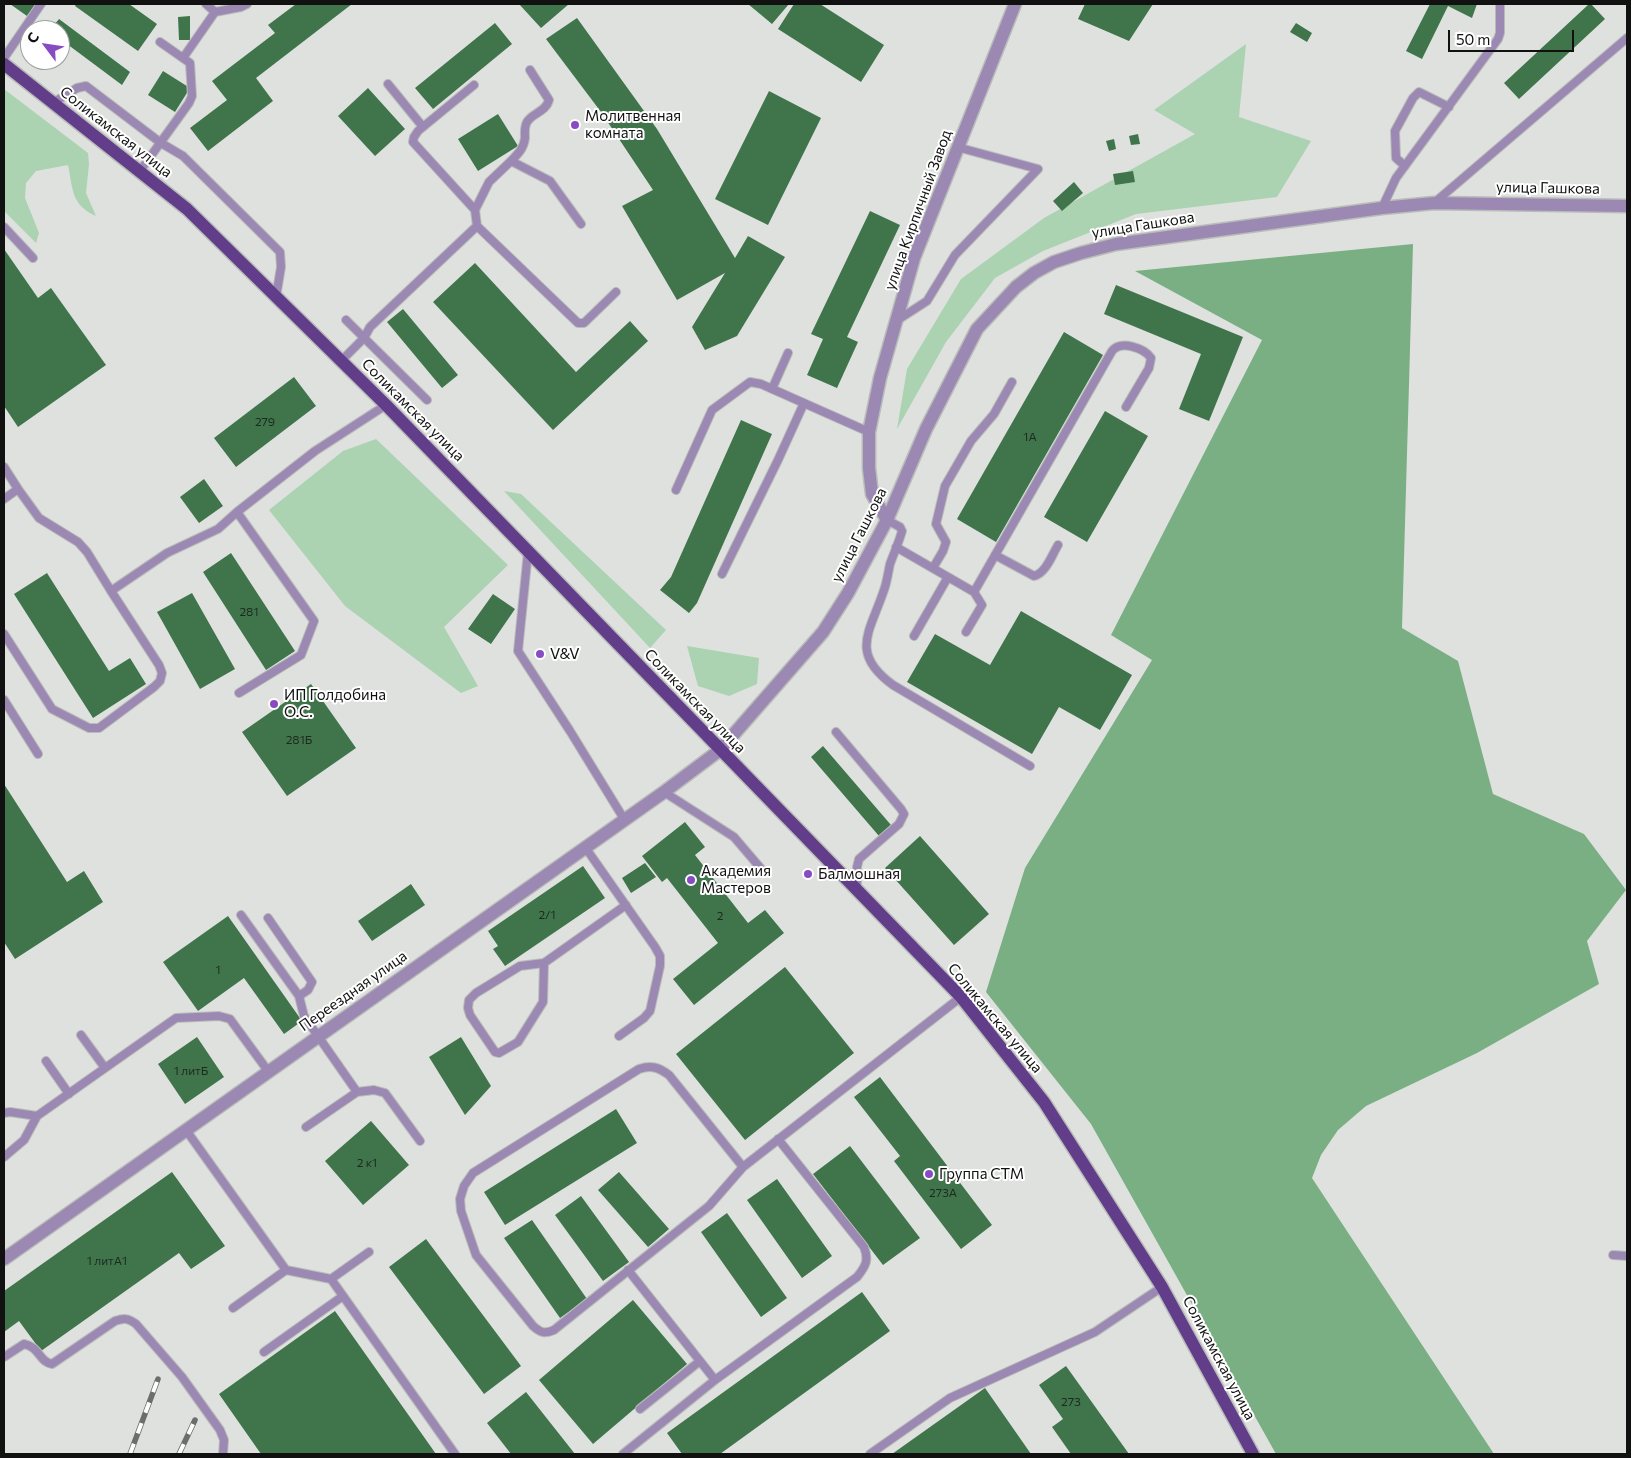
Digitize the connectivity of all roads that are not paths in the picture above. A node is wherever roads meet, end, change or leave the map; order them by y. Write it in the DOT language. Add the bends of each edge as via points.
graph roads {
  1 [pos="41,4"];
  2 [pos="206,4"];
  3 [pos="247,4"];
  4 [pos="1016,4"];
  5 [pos="1500,4"];
  6 [pos="215,12"];
  7 [pos="1627,38"];
  8 [pos="160,42"];
  9 [pos="4,58"];
  10 [pos="183,58"];
  11 [pos="4,64"];
  12 [pos="530,70"];
  13 [pos="388,84"];
  14 [pos="474,85"];
  15 [pos="53,103"];
  16 [pos="1449,107"];
  17 [pos="423,127"];
  18 [pos="161,143"];
  19 [pos="957,147"];
  20 [pos="511,161"];
  21 [pos="1405,166"];
  22 [pos="140,172"];
  23 [pos="1434,203"];
  24 [pos="1627,206"];
  25 [pos="1382,208"];
  26 [pos="475,210"];
  27 [pos="581,224"];
  28 [pos="478,226"];
  29 [pos="4,227"];
  30 [pos="33,258"];
  31 [pos="616,292"];
  32 [pos="276,297"];
  33 [pos="346,320"];
  34 [pos="896,321"];
  35 [pos="364,338"];
  36 [pos="788,353"];
  37 [pos="341,361"];
  38 [pos="1012,382"];
  39 [pos="772,389"];
  40 [pos="427,400"];
  41 [pos="804,403"];
  42 [pos="386,405"];
  43 [pos="1126,407"];
  44 [pos="869,432"];
  45 [pos="4,466"];
  46 [pos="18,489"];
  47 [pos="676,490"];
  48 [pos="4,499"];
  49 [pos="238,512"];
  50 [pos="887,520"];
  51 [pos="1058,544"];
  52 [pos="896,547"];
  53 [pos="528,552"];
  54 [pos="995,555"];
  55 [pos="933,568"];
  56 [pos="722,574"];
  57 [pos="948,577"];
  58 [pos="112,591"];
  59 [pos="974,592"];
  60 [pos="966,632"];
  61 [pos="4,634"];
  62 [pos="914,636"];
  63 [pos="239,693"];
  64 [pos="4,700"];
  65 [pos="836,732"];
  66 [pos="720,750"];
  67 [pos="38,754"];
  68 [pos="1030,766"];
  69 [pos="664,792"];
  70 [pos="624,819"];
  71 [pos="585,847"];
  72 [pos="763,871"];
  73 [pos="857,890"];
  74 [pos="626,905"];
  75 [pos="242,915"];
  76 [pos="268,918"];
  77 [pos="544,964"];
  78 [pos="299,996"];
  79 [pos="960,997"];
  80 [pos="82,1035"];
  81 [pos="318,1036"];
  82 [pos="619,1036"];
  83 [pos="46,1061"];
  84 [pos="105,1068"];
  85 [pos="268,1071"];
  86 [pos="357,1092"];
  87 [pos="69,1094"];
  88 [pos="4,1113"];
  89 [pos="37,1116"];
  90 [pos="306,1127"];
  91 [pos="186,1130"];
  92 [pos="778,1139"];
  93 [pos="420,1141"];
  94 [pos="4,1156"];
  95 [pos="743,1167"];
  96 [pos="369,1252"];
  97 [pos="1613,1255"];
  98 [pos="1627,1256"];
  99 [pos="4,1259"];
  100 [pos="286,1270"];
  101 [pos="628,1270"];
  102 [pos="331,1279"];
  103 [pos="1162,1287"];
  104 [pos="343,1296"];
  105 [pos="233,1308"];
  106 [pos="264,1352"];
  107 [pos="4,1357"];
  108 [pos="700,1361"];
  109 [pos="715,1380"];
  110 [pos="640,1409"];
  111 [pos="223,1454"];
  112 [pos="455,1454"];
  113 [pos="623,1454"];
  114 [pos="870,1454"];
  115 [pos="1252,1454"];
  1 -- 9 [label="lane"];
  2 -- 6 [label="lane"];
  3 -- 6 [label="lane"];
  4 -- 19 [label="street, улица Кирпичный Завод"];
  5 -- 16 [label="lane" via="1498,39"];
  6 -- 10 [label="lane"];
  7 -- 23 [label="lane"];
  8 -- 10 [label="lane"];
  10 -- 18 [label="lane" via="192,66 192,96 186,110"];
  11 -- 15 [label="main road, Соликамская улица"];
  12 -- 20 [label="lane" via="549,100 545,108 525,124 522,148"];
  13 -- 17 [label="lane"];
  14 -- 17 [label="lane"];
  15 -- 18 [label="lane" via="76,88 86,86"];
  15 -- 22 [label="main road, Соликамская улица"];
  16 -- 21 [label="lane"];
  16 -- 21 [label="lane" via="1420,92 1413,98 1395,131 1396,158"];
  17 -- 26 [label="lane" via="413,142"];
  18 -- 22 [label="lane"];
  18 -- 32 [label="lane" via="183,156 280,252"];
  19 -- 34 [label="street, улица Кирпичный Завод" via="914,258"];
  19 -- 34 [label="lane" via="1038,169 955,254 927,301"];
  20 -- 26 [label="lane" via="488,182"];
  20 -- 27 [label="lane" via="550,181"];
  21 -- 25 [label="lane"];
  22 -- 32 [label="main road, Соликамская улица" via="187,209"];
  23 -- 24 [label="street, улица Гашкова"];
  23 -- 25 [label="street, улица Гашкова"];
  25 -- 50 [label="street, улица Гашкова" via="1116,244 1054,262 1034,273 1016,287 977,329 926,429"];
  26 -- 28 [label="lane"];
  28 -- 31 [label="lane" via="578,322 584,323"];
  28 -- 35 [label="lane" via="370,327"];
  29 -- 30 [label="lane"];
  32 -- 37 [label="main road, Соликамская улица"];
  33 -- 35 [label="lane"];
  34 -- 44 [label="street, улица Кирпичный Завод"];
  35 -- 37 [label="lane"];
  35 -- 40 [label="lane"];
  36 -- 39 [label="lane"];
  37 -- 42 [label="main road, Соликамская улица"];
  38 -- 55 [label="lane" via="945,486 936,524 945,547"];
  39 -- 41 [label="lane"];
  39 -- 47 [label="lane" via="750,382 712,410"];
  41 -- 44 [label="lane"];
  41 -- 56 [label="lane"];
  42 -- 49 [label="lane" via="315,450"];
  42 -- 53 [label="main road, Соликамская улица"];
  43 -- 54 [label="lane" via="1149,368 1151,358 1146,353 1120,345 1112,351"];
  44 -- 50 [label="street, улица Кирпичный Завод" via="872,494"];
  45 -- 46 [label="lane"];
  46 -- 48 [label="lane"];
  46 -- 58 [label="lane" via="39,518 78,542"];
  49 -- 58 [label="lane" via="218,529 167,553"];
  49 -- 63 [label="lane" via="314,621 301,656"];
  50 -- 52 [label="lane" via="902,531"];
  50 -- 66 [label="street, улица Гашкова" via="848,594 823,632"];
  51 -- 54 [label="lane" via="1040,575 1034,576"];
  52 -- 55 [label="lane"];
  52 -- 68 [label="lane" via="885,589 868,629 866,647 870,663 893,685"];
  53 -- 66 [label="main road, Соликамская улица"];
  53 -- 70 [label="lane" via="518,651"];
  54 -- 59 [label="lane"];
  55 -- 57 [label="lane"];
  57 -- 59 [label="lane"];
  57 -- 62 [label="lane"];
  58 -- 61 [label="lane" via="162,673 154,687 99,728 89,728 52,709"];
  59 -- 60 [label="lane" via="982,605"];
  64 -- 67 [label="lane"];
  65 -- 73 [label="lane" via="904,814 899,824 859,859"];
  66 -- 69 [label="street, Переездная улица"];
  66 -- 73 [label="main road, Соликамская улица"];
  69 -- 70 [label="street, Переездная улица"];
  69 -- 72 [label="lane" via="734,837"];
  70 -- 71 [label="street, Переездная улица"];
  71 -- 74 [label="lane"];
  71 -- 81 [label="street, Переездная улица"];
  73 -- 79 [label="main road, Соликамская улица"];
  74 -- 77 [label="lane"];
  74 -- 82 [label="lane" via="655,947 660,956 660,966 650,1011"];
  75 -- 78 [label="lane"];
  76 -- 78 [label="lane" via="312,982 308,990"];
  77 -- 77 [label="lane" via="520,966 469,1000 470,1014 494,1052 499,1053 518,1042 543,1002"];
  78 -- 81 [label="lane" via="304,1016"];
  79 -- 92 [label="lane"];
  79 -- 103 [label="main road, Соликамская улица" via="1044,1102"];
  80 -- 84 [label="lane"];
  81 -- 85 [label="street, Переездная улица"];
  81 -- 86 [label="lane"];
  83 -- 87 [label="lane"];
  84 -- 85 [label="lane" via="176,1018 225,1016 234,1022"];
  84 -- 87 [label="lane"];
  85 -- 91 [label="street, Переездная улица"];
  86 -- 90 [label="lane"];
  86 -- 93 [label="lane" via="374,1090 385,1093"];
  87 -- 89 [label="lane"];
  88 -- 89 [label="lane"];
  89 -- 94 [label="lane" via="24,1140"];
  91 -- 99 [label="street, Переездная улица"];
  91 -- 100 [label="lane"];
  92 -- 95 [label="lane"];
  92 -- 109 [label="lane" via="864,1247 865,1267 856,1277"];
  95 -- 101 [label="lane" via="709,1206"];
  95 -- 101 [label="lane" via="669,1075 648,1066 473,1173 464,1186 461,1211 476,1255 539,1332 554,1330"];
  96 -- 102 [label="lane"];
  97 -- 98 [label="lane"];
  100 -- 102 [label="lane"];
  100 -- 105 [label="lane"];
  101 -- 108 [label="lane"];
  102 -- 104 [label="lane"];
  103 -- 114 [label="lane" via="1095,1332 950,1398"];
  103 -- 115 [label="main road, Соликамская улица"];
  104 -- 106 [label="lane"];
  104 -- 112 [label="lane"];
  107 -- 111 [label="lane" via="24,1344 31,1345 44,1361 52,1364 115,1321 130,1319 182,1376 220,1430 224,1440"];
  108 -- 109 [label="lane"];
  108 -- 110 [label="lane"];
  109 -- 113 [label="lane"];
}
